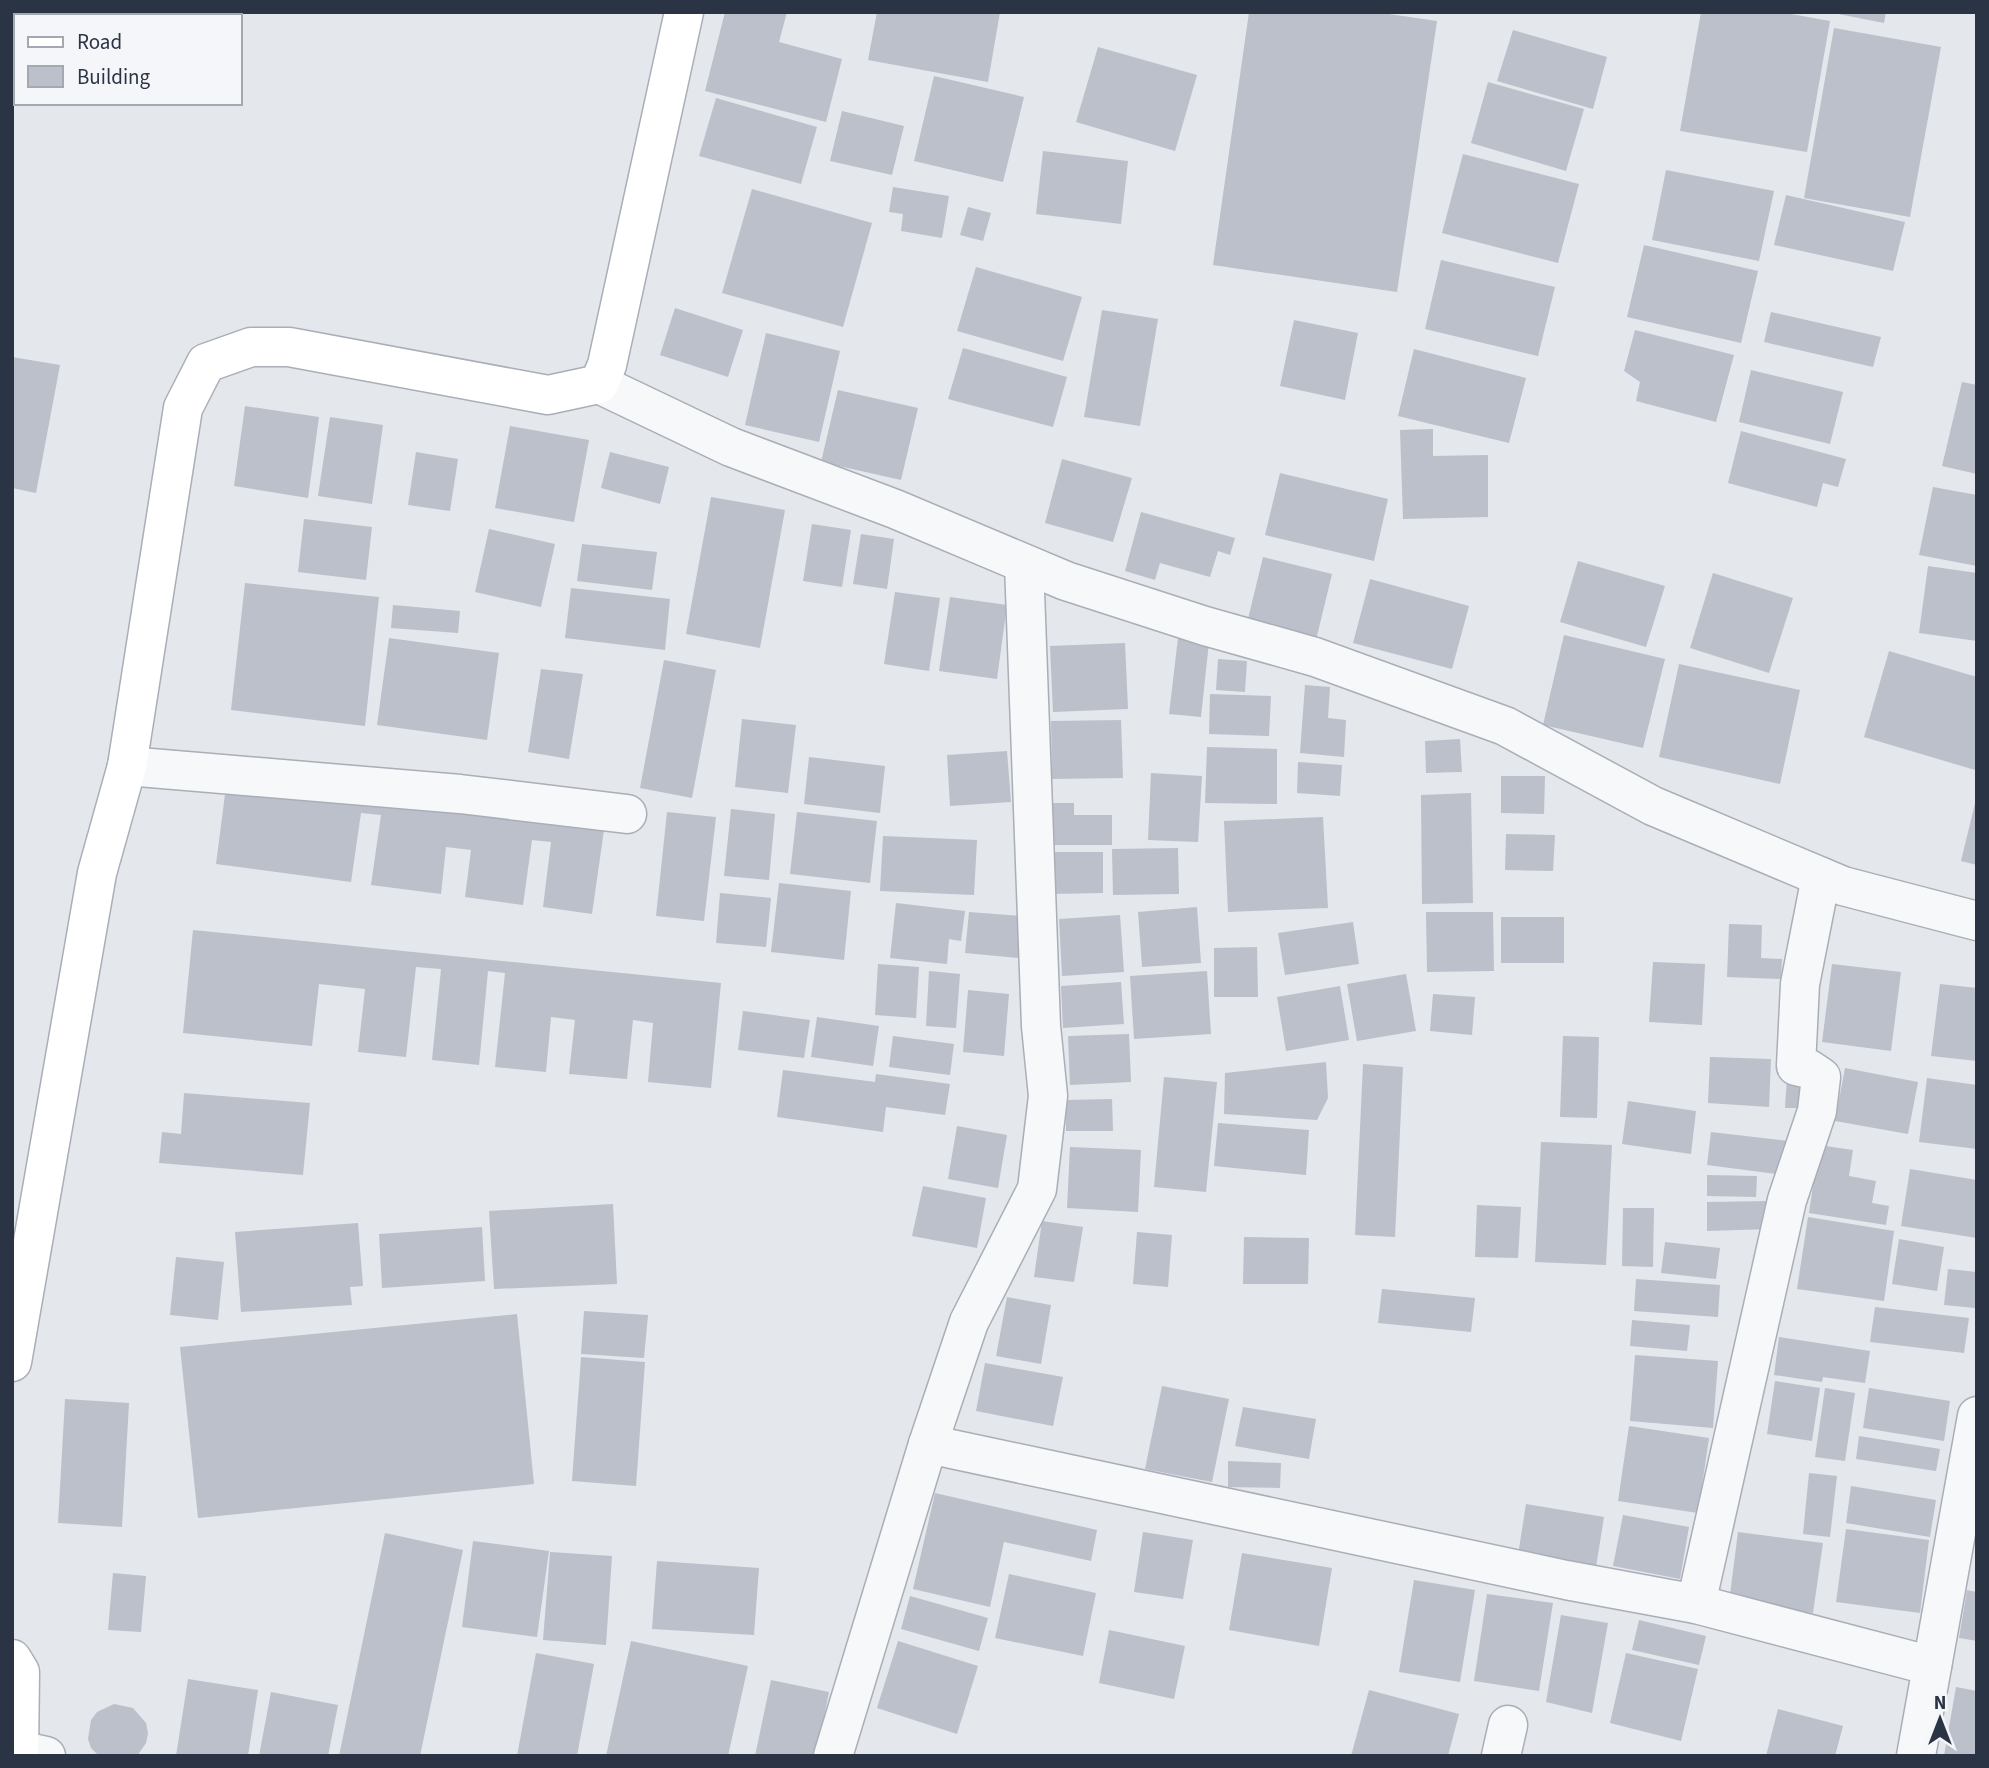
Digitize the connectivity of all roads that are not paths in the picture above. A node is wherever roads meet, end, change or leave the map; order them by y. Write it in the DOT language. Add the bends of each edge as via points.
graph roads {
  1 [pos="684,12"];
  2 [pos="599,384"];
  3 [pos="1024,564"];
  4 [pos="127,766"];
  5 [pos="627,814"];
  6 [pos="1821,877"];
  7 [pos="1977,921"];
  8 [pos="12,1362"];
  9 [pos="1977,1416"];
  10 [pos="928,1444"];
  11 [pos="1696,1604"];
  12 [pos="12,1659"];
  13 [pos="1932,1666"];
  14 [pos="28,1754"];
  15 [pos="833,1756"];
  16 [pos="1916,1756"];
  1 -- 2 [label="main road" via="607,365"];
  2 -- 3 [label="street" via="731,447"];
  2 -- 4 [label="main road" via="548,395 289,347 251,347 206,363 183,408"];
  3 -- 6 [label="street" via="1066,582 1315,657 1505,726 1653,806"];
  3 -- 10 [label="street" via="1041,1026 1048,1096 1044,1138 1037,1189 969,1322"];
  4 -- 5 [label="street" via="460,794"];
  4 -- 8 [label="main road" via="97,873"];
  6 -- 7 [label="street"];
  6 -- 11 [label="street" via="1800,984 1796,1066 1821,1077 1817,1111 1787,1200"];
  9 -- 13 [label="street"];
  10 -- 11 [label="street"];
  10 -- 15 [label="street"];
  11 -- 13 [label="street"];
  12 -- 14 [label="main road" via="20,1671"];
  13 -- 16 [label="street"];
}
